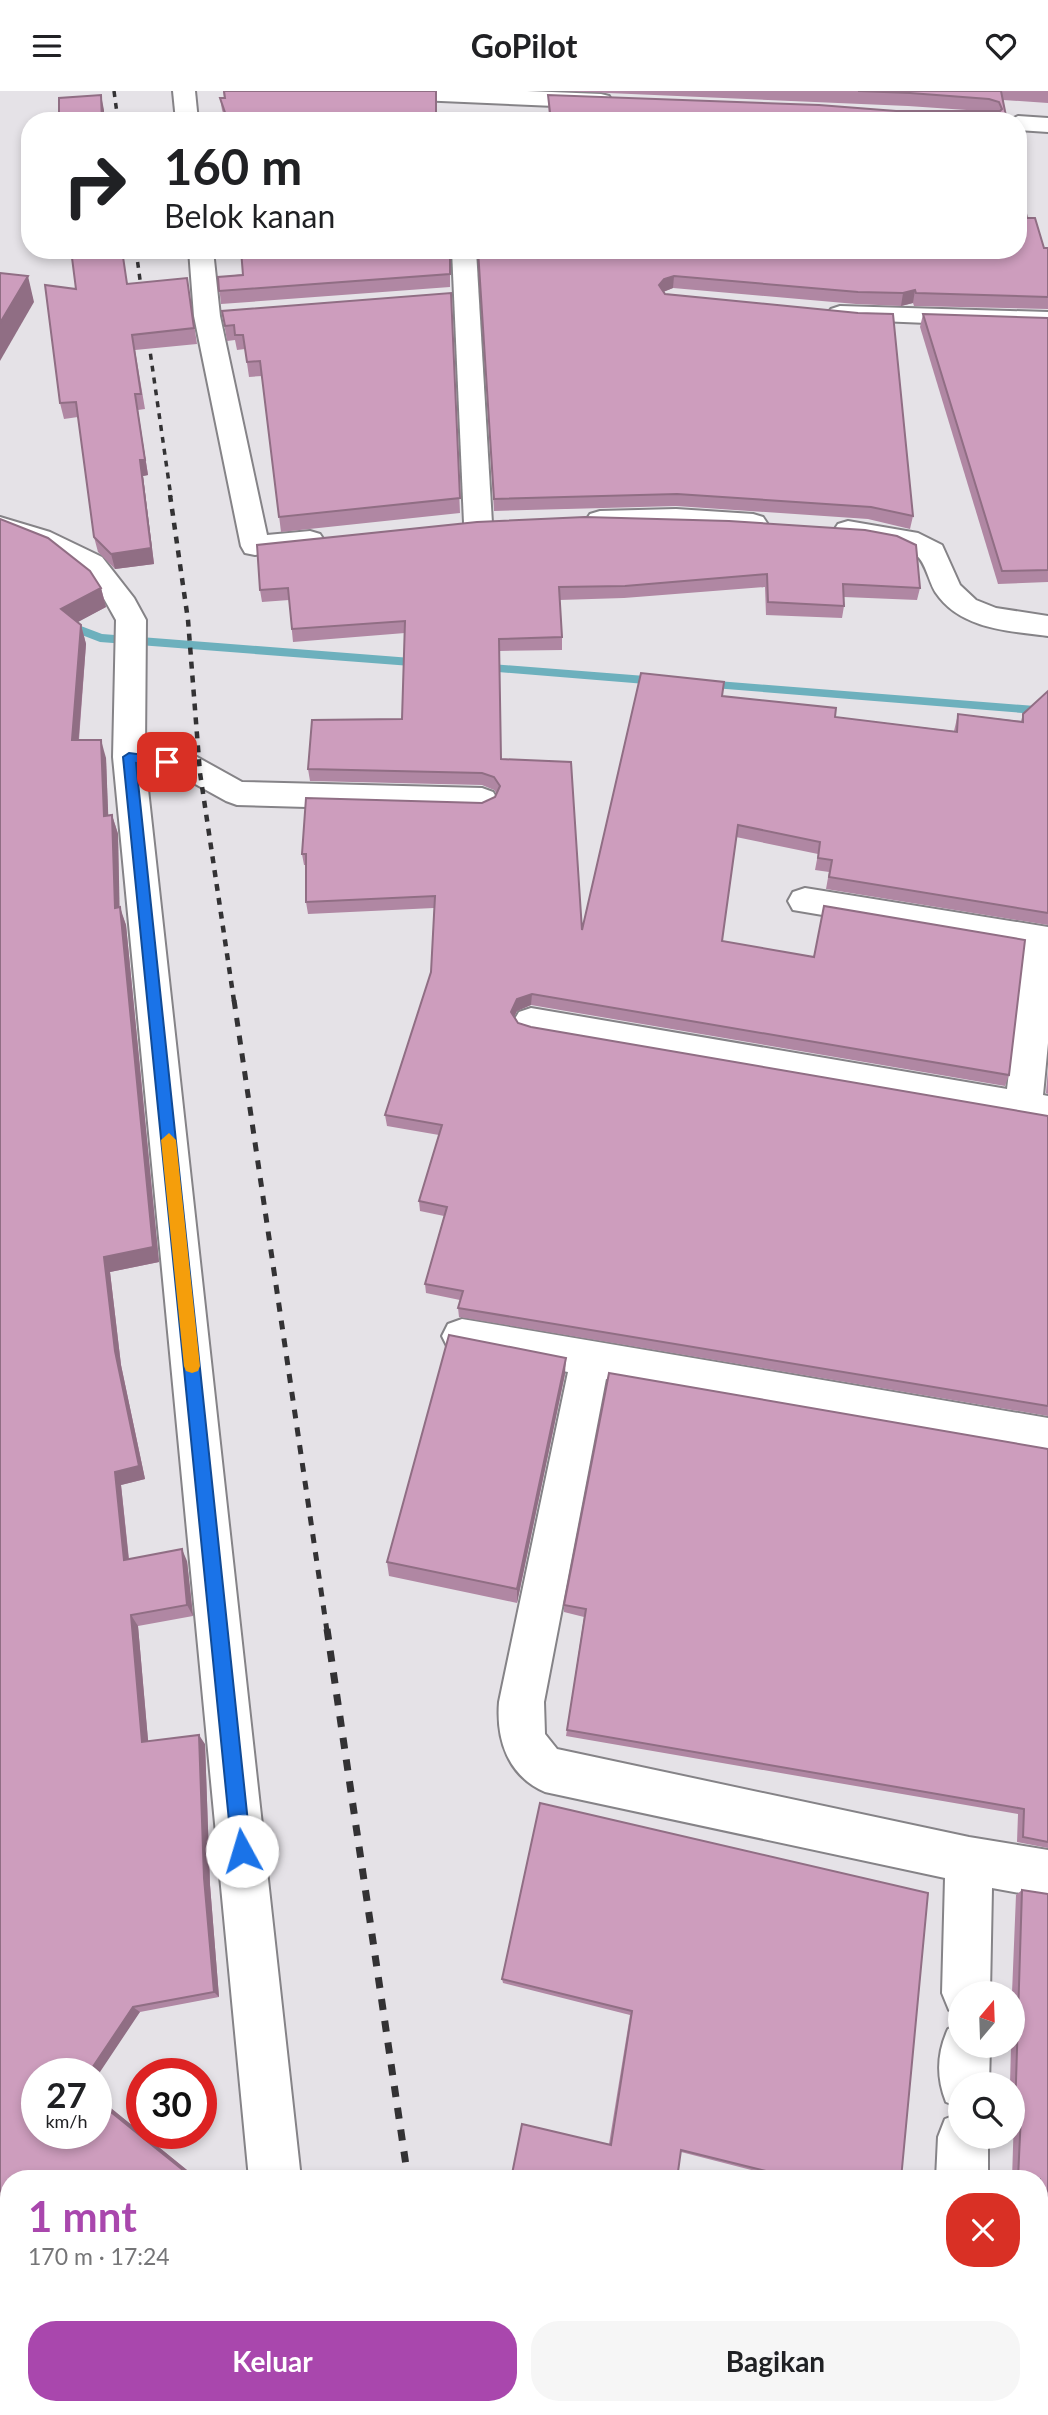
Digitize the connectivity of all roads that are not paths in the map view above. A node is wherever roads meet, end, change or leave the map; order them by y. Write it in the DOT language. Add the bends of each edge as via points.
graph roads {
  1 [pos="184,91"];
  2 [pos="372,91"];
  3 [pos="459,96"];
  4 [pos="624,101"];
  5 [pos="186,112"];
  6 [pos="460,112"];
  7 [pos="1027,124"];
  8 [pos="1048,125"];
  9 [pos="202,259"];
  10 [pos="464,259"];
  11 [pos="466,296"];
  12 [pos="439,298"];
  13 [pos="817,312"];
  14 [pos="235,314"];
  15 [pos="207,316"];
  16 [pos="1048,320"];
  17 [pos="570,521"];
  18 [pos="478,524"];
  19 [pos="0,526"];
  20 [pos="786,526"];
  21 [pos="827,528"];
  22 [pos="333,538"];
  23 [pos="1048,627"];
  24 [pos="129,757"];
  25 [pos="482,800"];
  26 [pos="805,901"];
  27 [pos="1045,939"];
  28 [pos="531,1022"];
  29 [pos="1035,1109"];
  30 [pos="462,1336"];
  31 [pos="590,1360"];
  32 [pos="1048,1437"];
  33 [pos="969,1860"];
  34 [pos="1048,1874"];
  35 [pos="966,1981"];
  36 [pos="963,2149"];
  37 [pos="274,2170"];
  38 [pos="962,2170"];
  1 -- 5 [label="street"];
  2 -- 3 [label="street"];
  3 -- 4 [label="street"];
  3 -- 6 [label="street"];
  7 -- 8 [label="street"];
  9 -- 15 [label="street"];
  10 -- 11 [label="street"];
  11 -- 12 [label="street"];
  11 -- 18 [label="street"];
  13 -- 16 [label="street"];
  14 -- 15 [label="street"];
  15 -- 22 [label="street" via="255,546"];
  17 -- 20 [label="street" via="676,518"];
  19 -- 24 [label="street" via="40,538 92,564 131,620"];
  21 -- 23 [label="street" via="908,539 932,552 948,591 966,608"];
  24 -- 25 [label="street" via="186,765 237,793"];
  24 -- 37 [label="street"];
  26 -- 27 [label="street"];
  27 -- 29 [label="street"];
  28 -- 29 [label="street"];
  30 -- 31 [label="street"];
  31 -- 32 [label="street"];
  31 -- 33 [label="street" via="526,1674 520,1720 523,1742 531,1756 545,1769"];
  33 -- 34 [label="street"];
  33 -- 35 [label="street"];
  36 -- 38 [label="street"];
}
